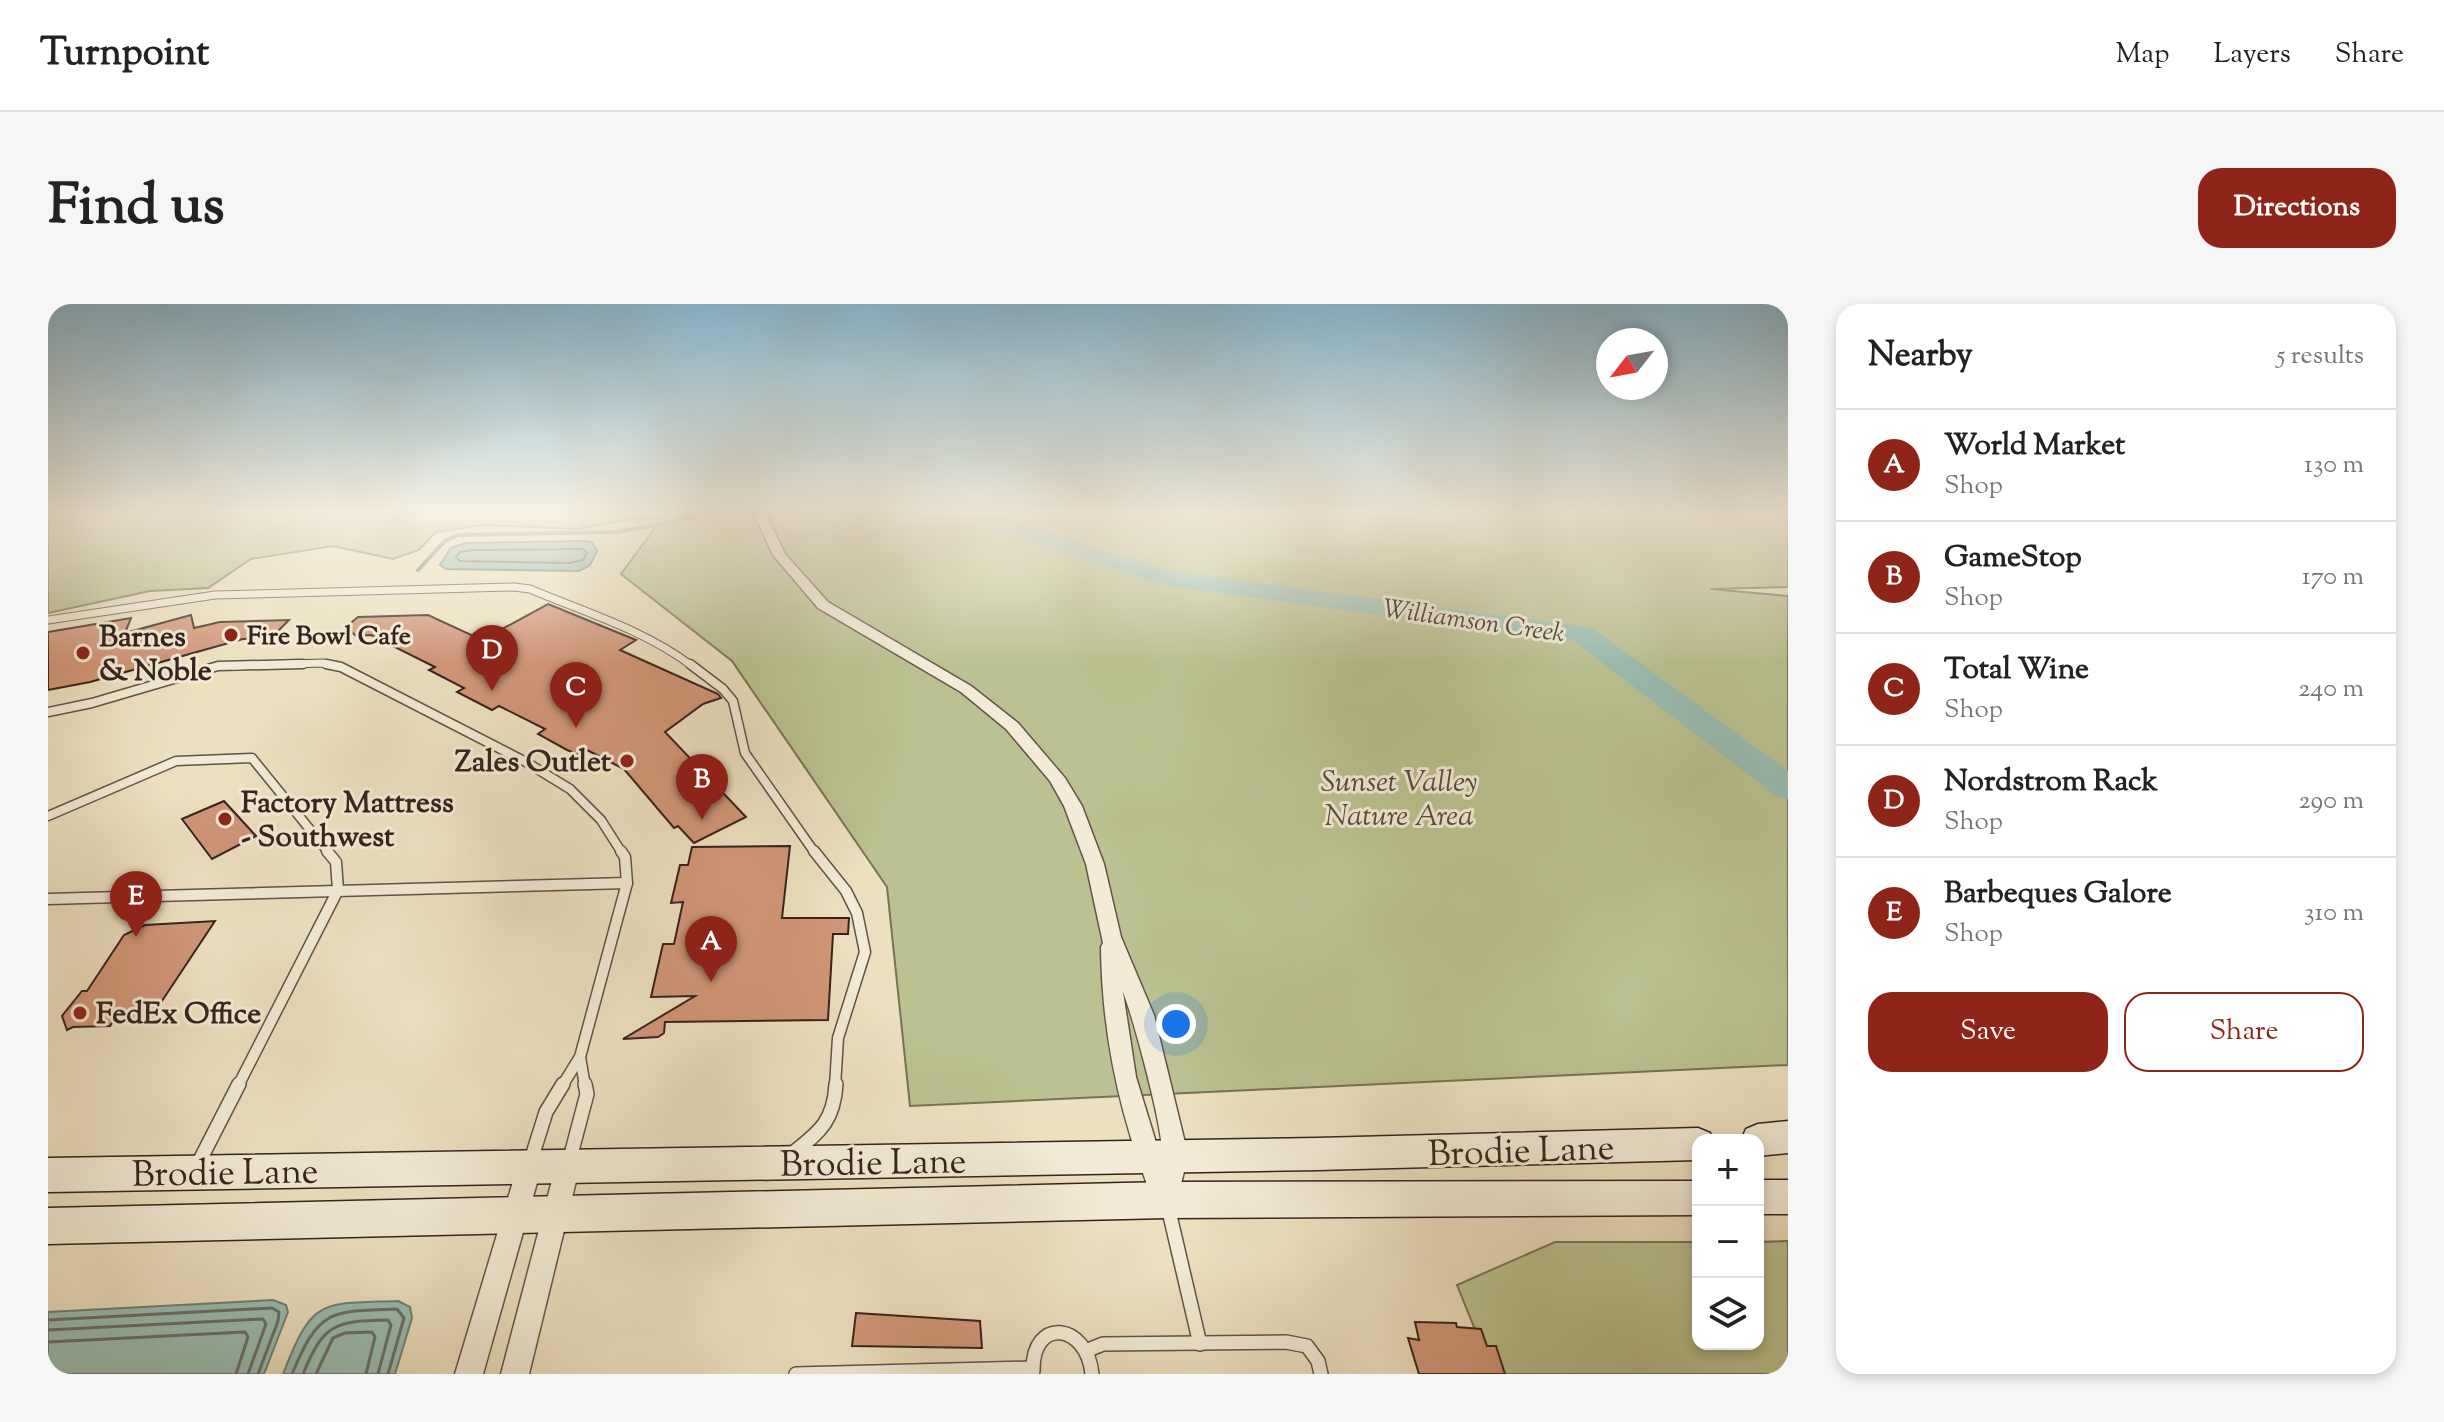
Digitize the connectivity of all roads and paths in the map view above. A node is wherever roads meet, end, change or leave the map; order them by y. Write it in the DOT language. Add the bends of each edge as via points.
graph roads {
  1 [pos="787,564"];
  2 [pos="48,620"];
  3 [pos="48,712"];
  4 [pos="48,816"];
  5 [pos="627,883"];
  6 [pos="338,890"];
  7 [pos="48,899"];
  8 [pos="1111,937"];
  9 [pos="580,1057"];
  10 [pos="1788,1137"];
  11 [pos="1764,1139"];
  12 [pos="1692,1144"];
  13 [pos="1161,1155"];
  14 [pos="769,1163"];
  15 [pos="530,1165"];
  16 [pos="568,1165"];
  17 [pos="194,1172"];
  18 [pos="48,1175"];
  19 [pos="1764,1197"];
  20 [pos="1788,1197"];
  21 [pos="1692,1198"];
  22 [pos="1166,1200"];
  23 [pos="555,1214"];
  24 [pos="515,1215"];
  25 [pos="48,1226"];
  26 [pos="1200,1344"];
  27 [pos="1088,1350"];
  28 [pos="1033,1371"];
  29 [pos="469,1374"];
  30 [pos="515,1374"];
  31 [pos="796,1374"];
  32 [pos="1092,1374"];
  33 [pos="1321,1374"];
  1 -- 8 [label="street" via="823,605 966,689 1036,750 1073,806 1095,864"];
  2 -- 14 [label="lane" via="215,595 514,587 640,635 708,676 733,701 745,753 846,891 865,952 838,1038 828,1120 808,1144"];
  3 -- 5 [label="lane" via="218,666 341,667 570,789 601,820 625,857"];
  4 -- 6 [label="lane" via="176,761 252,758 336,862"];
  5 -- 6 [label="lane"];
  5 -- 9 [label="lane"];
  6 -- 7 [label="lane"];
  6 -- 17 [label="lane"];
  8 -- 13 [label="street" via="1143,1015"];
  8 -- 13 [label="street" via="1114,1015"];
  9 -- 15 [label="lane" via="546,1112"];
  9 -- 16 [label="lane" via="587,1094"];
  10 -- 11 [label="main road"];
  12 -- 13 [label="main road, Brodie Lane"];
  13 -- 14 [label="main road, Brodie Lane"];
  13 -- 22 [label="street"];
  14 -- 16 [label="main road, Brodie Lane"];
  15 -- 16 [label="main road, Brodie Lane"];
  15 -- 17 [label="main road, Brodie Lane"];
  15 -- 24 [label="street"];
  16 -- 23 [label="street"];
  17 -- 18 [label="main road, Brodie Lane"];
  19 -- 20 [label="main road"];
  21 -- 22 [label="main road, Brodie Lane"];
  22 -- 23 [label="main road, Brodie Lane"];
  22 -- 26 [label="lane"];
  23 -- 24 [label="main road, Brodie Lane"];
  23 -- 30 [label="street"];
  24 -- 25 [label="main road, Brodie Lane"];
  24 -- 29 [label="street"];
  26 -- 27 [label="lane" via="1103,1344"];
  26 -- 33 [label="lane" via="1307,1346"];
  27 -- 28 [label="lane" via="1072,1335 1052,1332 1037,1344"];
  27 -- 32 [label="lane"];
  28 -- 31 [label="lane"];
}
